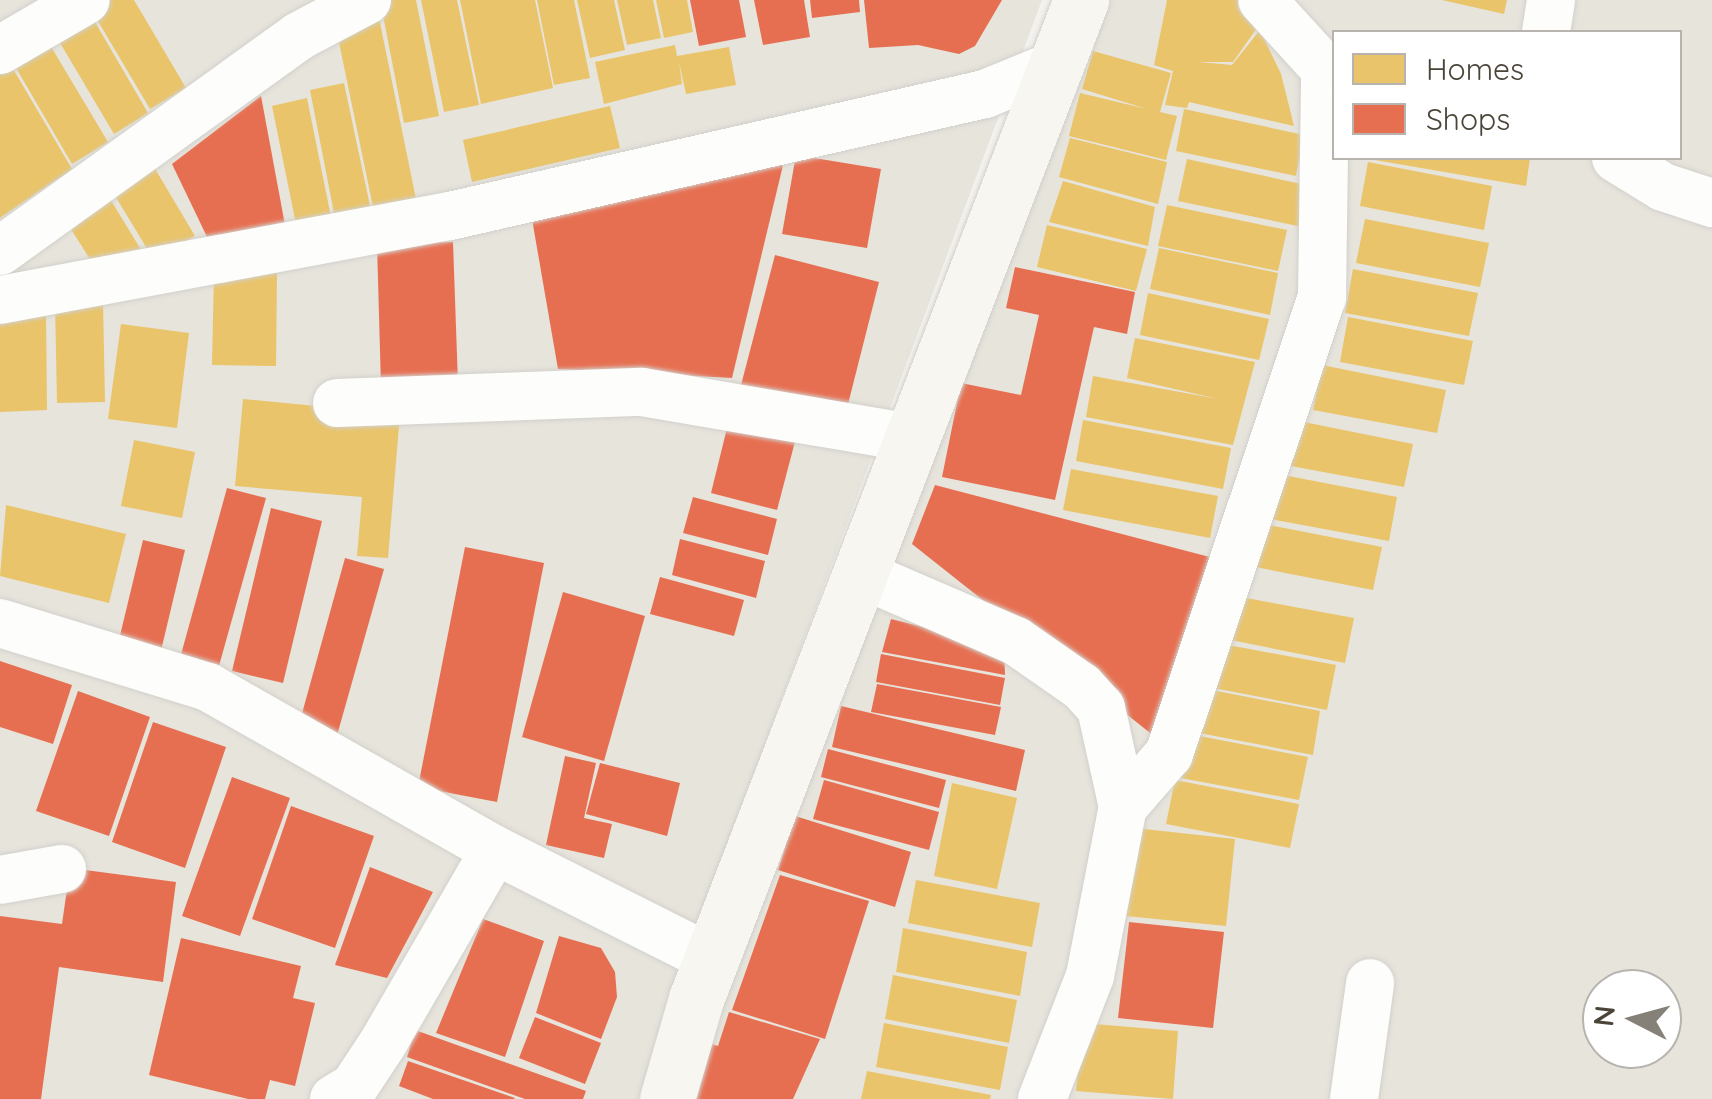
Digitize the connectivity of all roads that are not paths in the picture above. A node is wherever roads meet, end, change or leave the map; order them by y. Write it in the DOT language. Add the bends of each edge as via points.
graph roads {
  1 [pos="86,0"];
  2 [pos="367,0"];
  3 [pos="1081,0"];
  4 [pos="1262,0"];
  5 [pos="1550,0"];
  6 [pos="1546,30"];
  7 [pos="0,50"];
  8 [pos="1056,65"];
  9 [pos="1330,69"];
  10 [pos="1619,160"];
  11 [pos="1712,203"];
  12 [pos="0,251"];
  13 [pos="0,300"];
  14 [pos="337,403"];
  15 [pos="912,438"];
  16 [pos="860,574"];
  17 [pos="0,623"];
  18 [pos="1122,807"];
  19 [pos="495,850"];
  20 [pos="62,868"];
  21 [pos="0,880"];
  22 [pos="712,959"];
  23 [pos="1370,983"];
  24 [pos="334,1099"];
  25 [pos="667,1099"];
  26 [pos="1042,1099"];
  27 [pos="1354,1099"];
  1 -- 7 [label="street"];
  2 -- 12 [label="street" via="299,36"];
  3 -- 8 [label="main road"];
  4 -- 9 [label="street"];
  5 -- 6 [label="street"];
  8 -- 13 [label="street" via="985,94 469,212"];
  8 -- 15 [label="main road"];
  9 -- 18 [label="street" via="1322,298 1168,754"];
  10 -- 11 [label="street" via="1663,187"];
  14 -- 15 [label="street" via="642,392"];
  15 -- 16 [label="main road"];
  16 -- 18 [label="street" via="1016,641 1082,687 1101,708"];
  16 -- 22 [label="main road"];
  17 -- 19 [label="street" via="208,686"];
  18 -- 26 [label="street" via="1090,976"];
  19 -- 22 [label="street"];
  19 -- 24 [label="street" via="384,1043 354,1087"];
  20 -- 21 [label="street"];
  22 -- 25 [label="main road"];
  23 -- 27 [label="street"];
}
